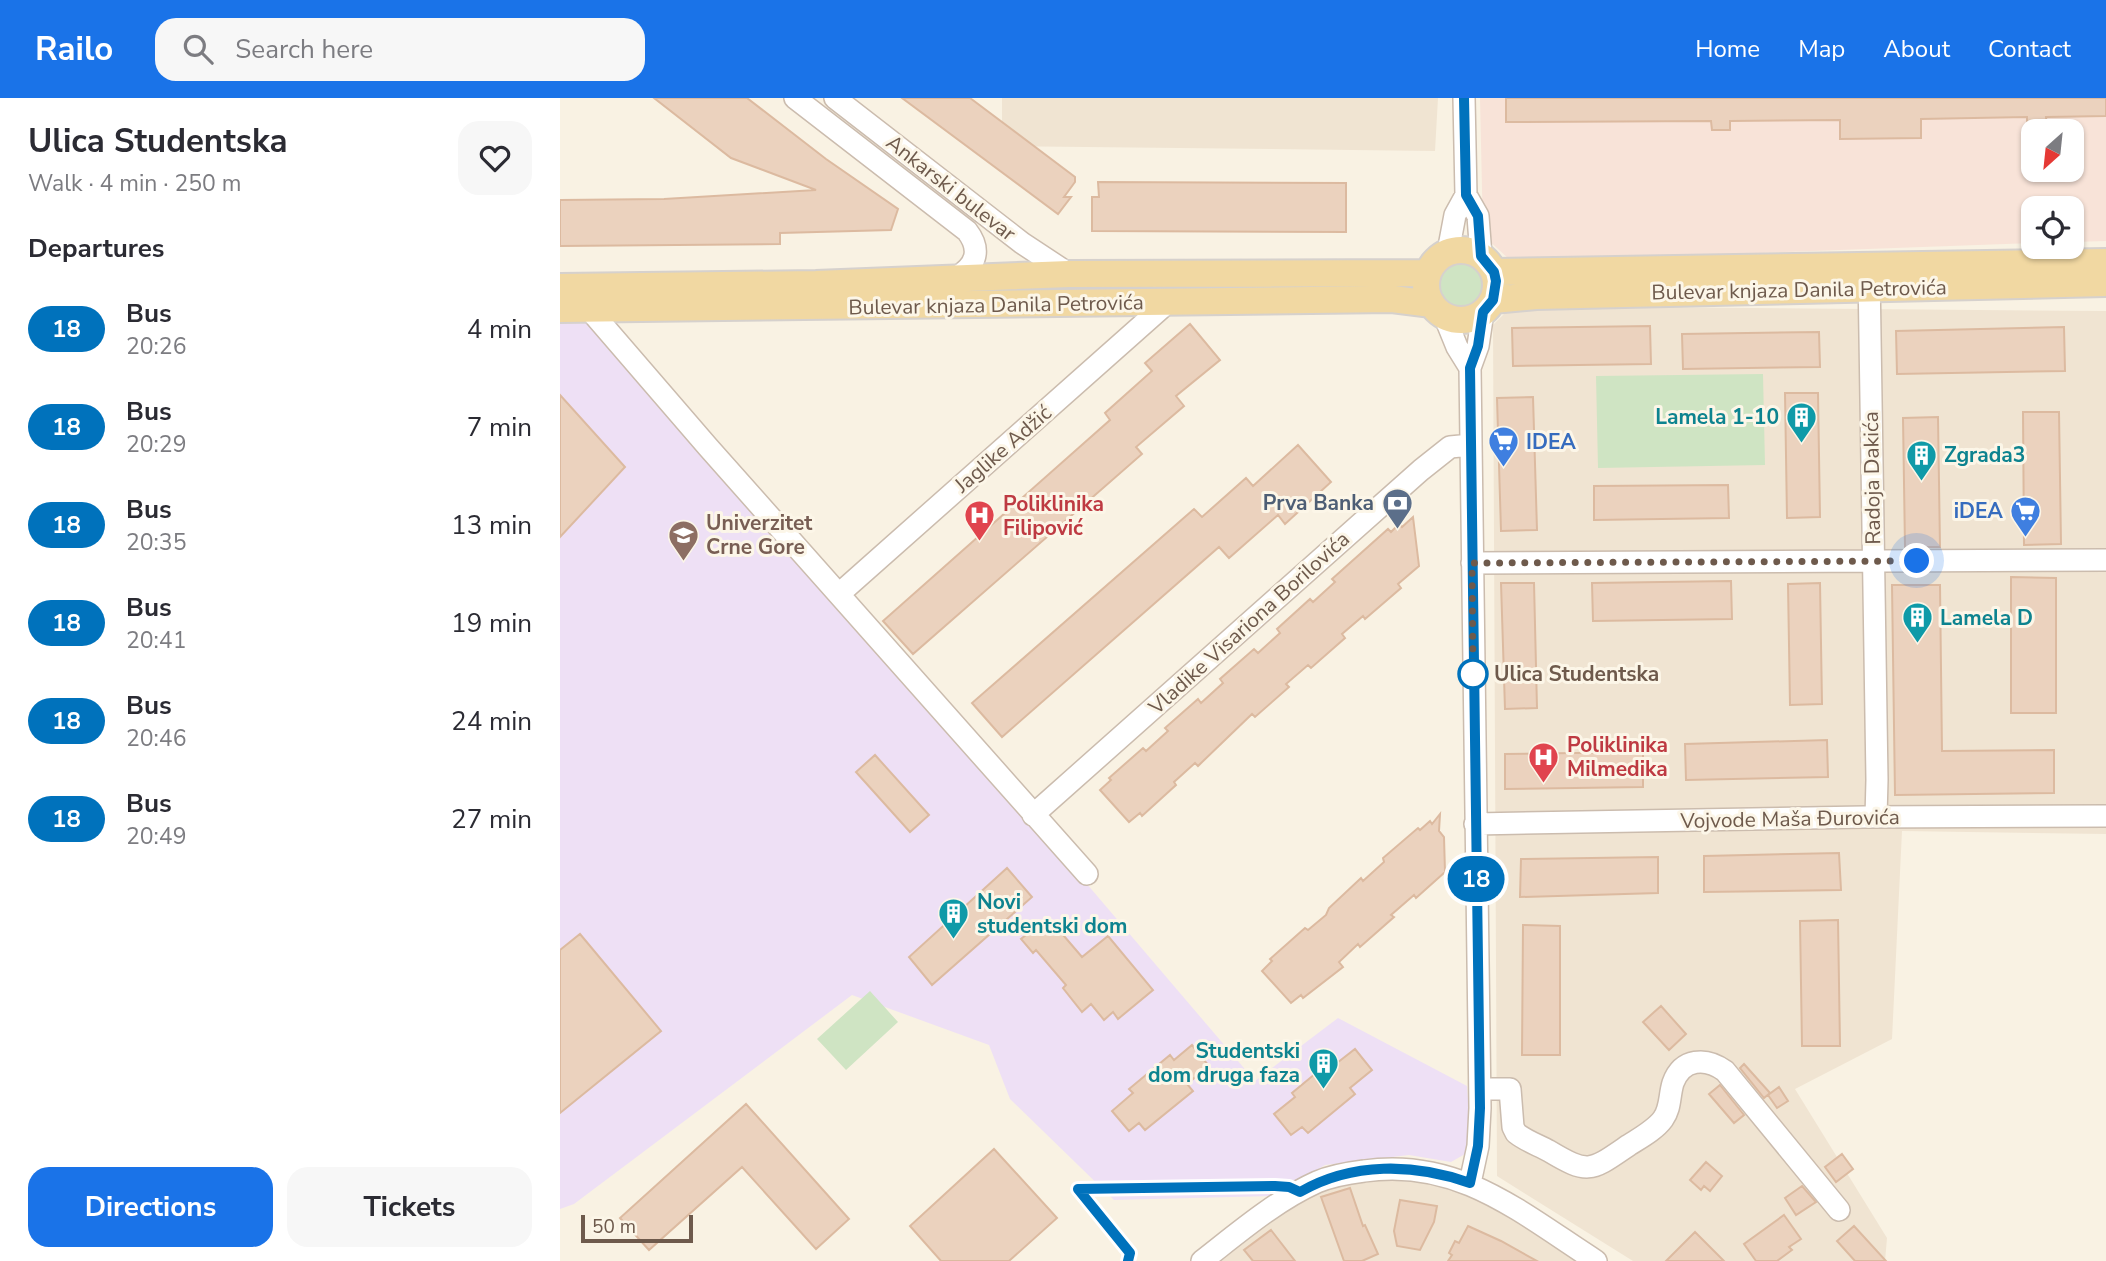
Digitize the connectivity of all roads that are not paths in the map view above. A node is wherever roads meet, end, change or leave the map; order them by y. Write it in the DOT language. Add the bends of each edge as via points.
graph roads {
  1 [pos="795,98"];
  2 [pos="835,98"];
  3 [pos="1464,98"];
  4 [pos="1466,195"];
  5 [pos="1448,252"];
  6 [pos="2106,262"];
  7 [pos="1488,264"];
  8 [pos="1428,273"];
  9 [pos="1069,274"];
  10 [pos="957,277"];
  11 [pos="1870,277"];
  12 [pos="2106,283"];
  13 [pos="560,287"];
  14 [pos="1167,303"];
  15 [pos="1488,306"];
  16 [pos="560,309"];
  17 [pos="589,309"];
  18 [pos="1438,310"];
  19 [pos="1470,368"];
  20 [pos="1471,445"];
  21 [pos="2106,560"];
  22 [pos="1873,561"];
  23 [pos="1472,563"];
  24 [pos="839,594"];
  25 [pos="1033,815"];
  26 [pos="2106,816"];
  27 [pos="1876,817"];
  28 [pos="1475,824"];
  29 [pos="1087,874"];
  30 [pos="1480,1088"];
  31 [pos="1470,1183"];
  32 [pos="1839,1210"];
  33 [pos="1202,1261"];
  34 [pos="1596,1261"];
  1 -- 10 [label="street, Ankarski bulevar" via="967,231 976,256"];
  2 -- 9 [label="street, Ankarski bulevar"];
  3 -- 4 [label="street"];
  4 -- 5 [label="street" via="1455,215"];
  4 -- 7 [label="street" via="1478,216"];
  5 -- 7 [label="main road, Bulevar knjaza Danila Petrovića" via="1459,250"];
  5 -- 8 [label="main road"];
  6 -- 11 [label="main road, Bulevar knjaza Danila Petrovića"];
  7 -- 11 [label="main road, Bulevar knjaza Danila Petrovića"];
  7 -- 15 [label="main road" via="1496,281"];
  8 -- 9 [label="main road, Bulevar knjaza Danila Petrovića"];
  8 -- 18 [label="main road" via="1426,283"];
  9 -- 10 [label="main road, Bulevar knjaza Danila Petrovića"];
  10 -- 13 [label="main road, Bulevar knjaza Danila Petrovića"];
  11 -- 12 [label="main road, Bulevar knjaza Danila Petrovića"];
  11 -- 15 [label="main road, Bulevar knjaza Danila Petrovića" via="1536,296"];
  11 -- 22 [label="street, Radoja Dakića"];
  14 -- 17 [label="main road, Bulevar knjaza Danila Petrovića"];
  14 -- 18 [label="main road, Bulevar knjaza Danila Petrovića" via="1392,299"];
  14 -- 24 [label="street, Jaglike Adžić"];
  15 -- 18 [label="main road, Bulevar knjaza Danila Petrovića" via="1464,320"];
  15 -- 19 [label="street"];
  16 -- 17 [label="main road, Bulevar knjaza Danila Petrovića"];
  17 -- 24 [label="street"];
  18 -- 19 [label="street"];
  19 -- 20 [label="street"];
  20 -- 23 [label="street"];
  20 -- 25 [label="street, Vladike Visariona Borilovića" via="1450,447 1421,470"];
  21 -- 22 [label="street"];
  22 -- 23 [label="street"];
  22 -- 27 [label="street, Radoja Dakića"];
  23 -- 28 [label="street"];
  24 -- 25 [label="street"];
  25 -- 29 [label="street"];
  26 -- 27 [label="street, Vojvode Maša Đurovića"];
  27 -- 28 [label="street, Vojvode Maša Đurovića"];
  28 -- 30 [label="street"];
  30 -- 31 [label="street" via="1478,1146"];
  30 -- 32 [label="street" via="1510,1089 1516,1133 1570,1165 1592,1167 1659,1125 1681,1072 1692,1063 1714,1063"];
  31 -- 33 [label="street" via="1399,1168 1318,1181"];
  31 -- 34 [label="street"];
}
